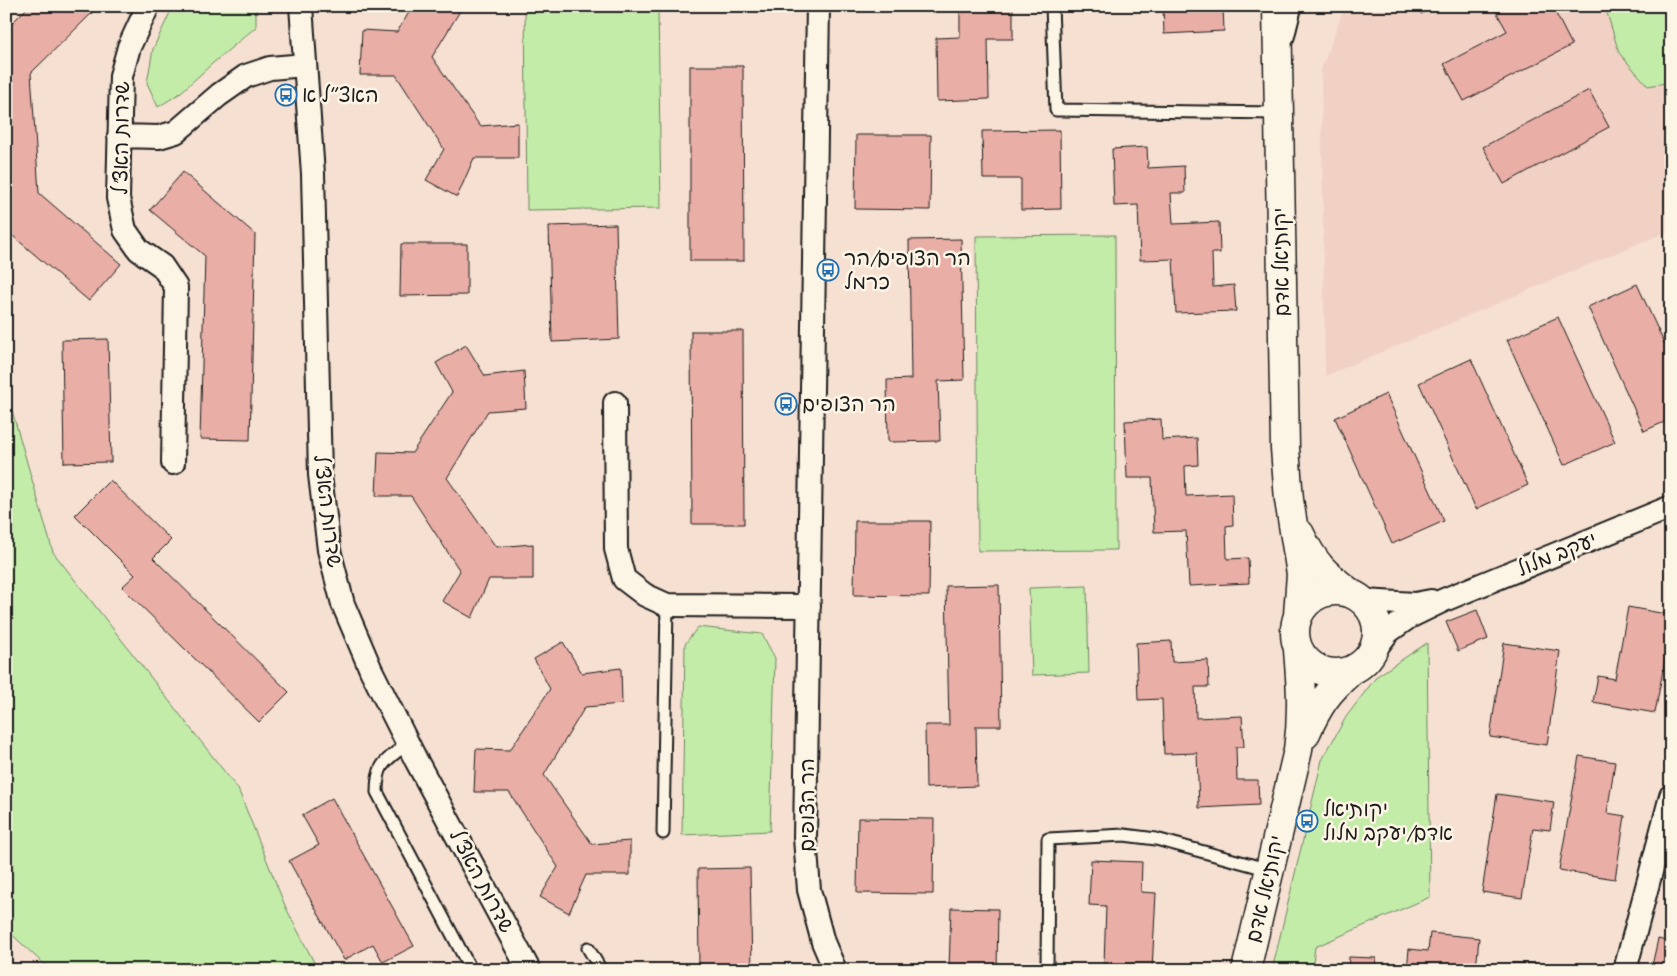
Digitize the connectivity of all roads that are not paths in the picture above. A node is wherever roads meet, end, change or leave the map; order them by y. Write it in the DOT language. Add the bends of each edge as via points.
graph roads {
  1 [pos="148,6"];
  2 [pos="300,6"];
  3 [pos="818,6"];
  4 [pos="1052,6"];
  5 [pos="1277,6"];
  6 [pos="1297,6"];
  7 [pos="305,65"];
  8 [pos="1279,76"];
  9 [pos="1279,113"];
  10 [pos="119,136"];
  11 [pos="615,403"];
  12 [pos="173,463"];
  13 [pos="1671,507"];
  14 [pos="1292,517"];
  15 [pos="1358,598"];
  16 [pos="1444,600"];
  17 [pos="667,605"];
  18 [pos="809,606"];
  19 [pos="1298,615"];
  20 [pos="1298,650"];
  21 [pos="1372,653"];
  22 [pos="1351,671"];
  23 [pos="408,743"];
  24 [pos="1298,750"];
  25 [pos="1671,796"];
  26 [pos="662,833"];
  27 [pos="1270,870"];
  28 [pos="588,948"];
  29 [pos="472,970"];
  30 [pos="529,970"];
  31 [pos="601,970"];
  32 [pos="835,970"];
  33 [pos="1047,970"];
  34 [pos="1246,970"];
  35 [pos="1624,970"];
  1 -- 10 [label="street, שדרות האצ\"ל" via="129,47 121,76"];
  2 -- 7 [label="street, שדרות האצ\"ל"];
  3 -- 18 [label="street, הר הצופים"];
  4 -- 9 [label="lane" via="1056,110"];
  5 -- 8 [label="street, יקותיאל אדם"];
  6 -- 8 [label="lane"];
  7 -- 10 [label="street" via="270,68 246,76 176,132 159,137"];
  7 -- 23 [label="street, שדרות האצ\"ל" via="313,174 320,475 329,550 343,604 371,670"];
  8 -- 9 [label="street, יקותיאל אדם"];
  9 -- 14 [label="street, יקותיאל אדם" via="1284,448"];
  10 -- 12 [label="street, שדרות האצ\"ל" via="118,198 125,230 139,250 162,266 176,287"];
  11 -- 17 [label="street" via="616,549 624,579 645,595"];
  13 -- 16 [label="street, יעקב מלול"];
  14 -- 15 [label="street, יקותיאל אדם" via="1314,560 1327,576"];
  14 -- 19 [label="street, יקותיאל אדם" via="1301,574"];
  15 -- 16 [label="street, יעקב מלול" via="1415,604"];
  15 -- 19 [label="street" via="1338,591 1323,593 1312,598"];
  15 -- 21 [label="street" via="1375,614 1378,639"];
  16 -- 21 [label="street, יעקב מלול" via="1409,617 1388,632"];
  17 -- 18 [label="street"];
  17 -- 26 [label="lane"];
  18 -- 32 [label="street, הר הצופים" via="805,838 810,890 823,942"];
  19 -- 20 [label="street" via="1295,636"];
  20 -- 22 [label="street" via="1322,672"];
  20 -- 24 [label="street, יקותיאל אדם" via="1302,697"];
  21 -- 22 [label="street" via="1364,664"];
  22 -- 24 [label="street, יקותיאל אדם" via="1321,701"];
  23 -- 29 [label="lane" via="382,764 377,777 377,792"];
  23 -- 30 [label="street, שדרות האצ\"ל"];
  24 -- 27 [label="street, יקותיאל אדם"];
  25 -- 35 [label="street"];
  27 -- 33 [label="lane" via="1156,839 1124,835 1048,838"];
  27 -- 34 [label="street, יקותיאל אדם"];
  28 -- 31 [label="lane"];
}
